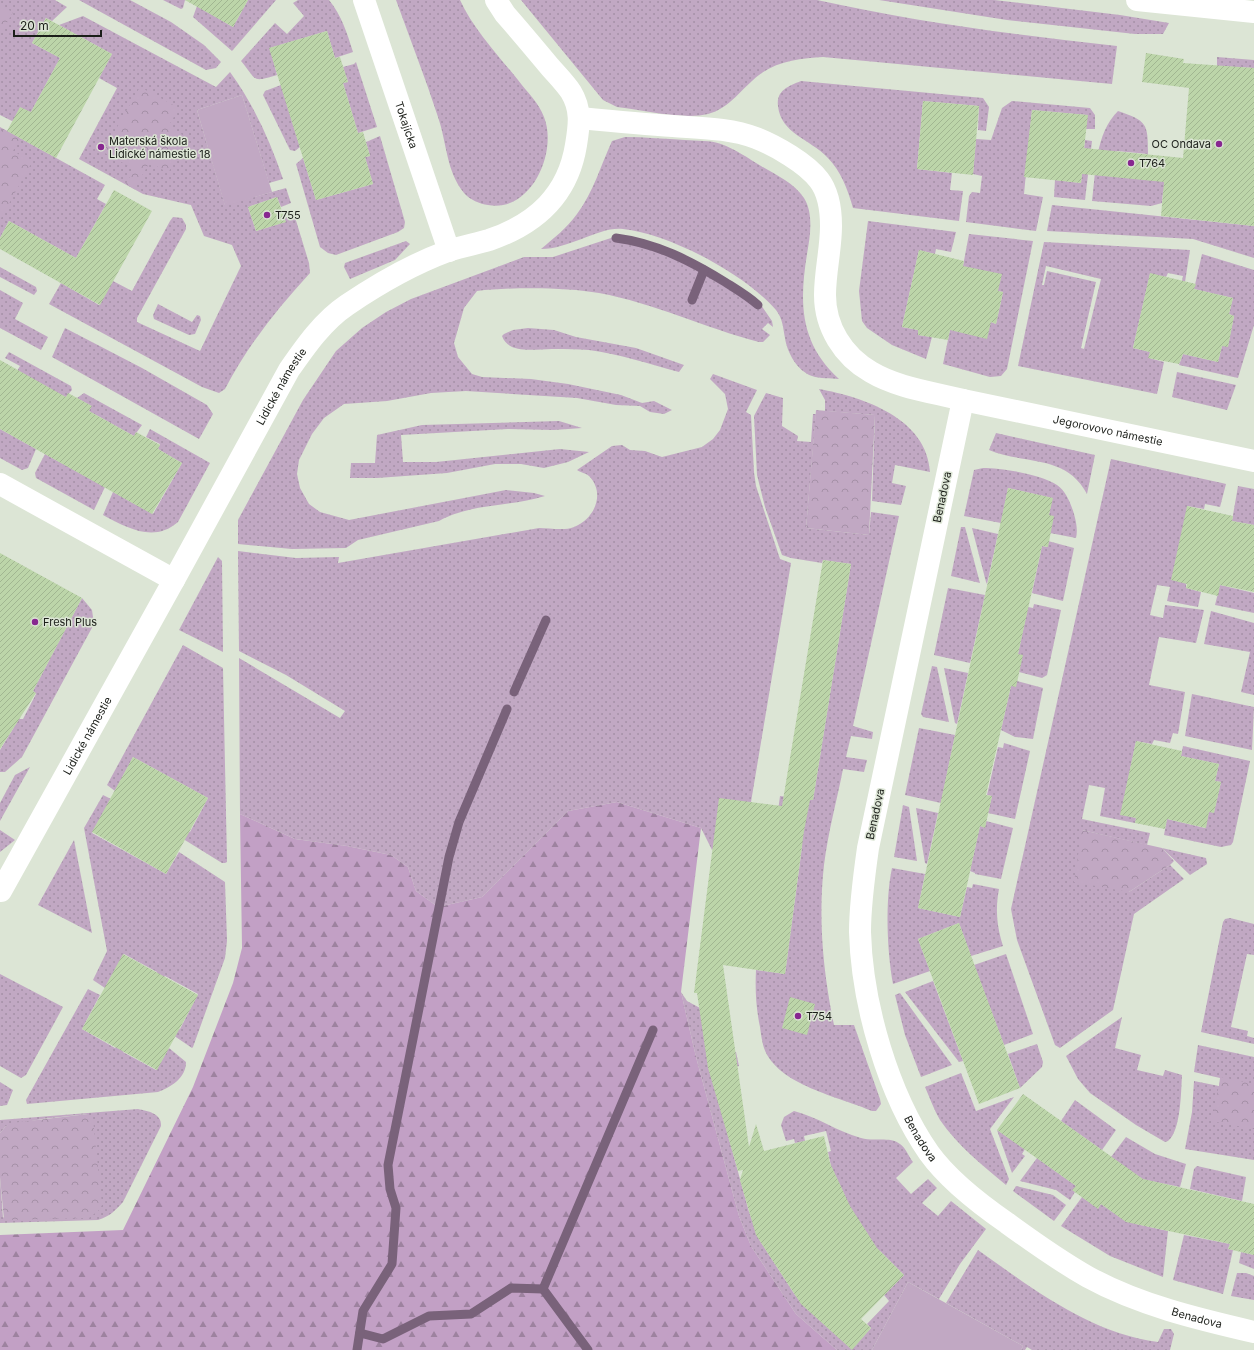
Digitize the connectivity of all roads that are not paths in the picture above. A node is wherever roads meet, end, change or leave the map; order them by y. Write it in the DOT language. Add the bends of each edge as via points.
graph roads {
  1 [pos="364,0"];
  2 [pos="496,0"];
  3 [pos="1136,0"];
  4 [pos="1243,7"];
  5 [pos="580,118"];
  6 [pos="449,251"];
  7 [pos="963,400"];
  8 [pos="1254,461"];
  9 [pos="0,484"];
  10 [pos="174,580"];
  11 [pos="0,890"];
  12 [pos="1254,1332"];
  1 -- 6 [label="street, Tokajícka"];
  2 -- 5 [label="street" via="571,93"];
  3 -- 4 [label="street"];
  5 -- 6 [label="street, Lidické námestie" via="568,172 544,211 520,227"];
  5 -- 7 [label="street" via="742,133 769,144 809,170 819,180 831,212 831,246 825,295 828,319 846,352 881,378"];
  6 -- 10 [label="street, Lidické námestie" via="398,275 346,305 306,345 289,370"];
  7 -- 8 [label="street, Jegorovovo námestie"];
  7 -- 12 [label="street, Benadova" via="868,848 861,893 862,969 884,1056 909,1122 930,1154 959,1184 998,1217 1062,1262 1124,1294 1203,1320"];
  9 -- 10 [label="street"];
  10 -- 11 [label="street, Lidické námestie"];
}
